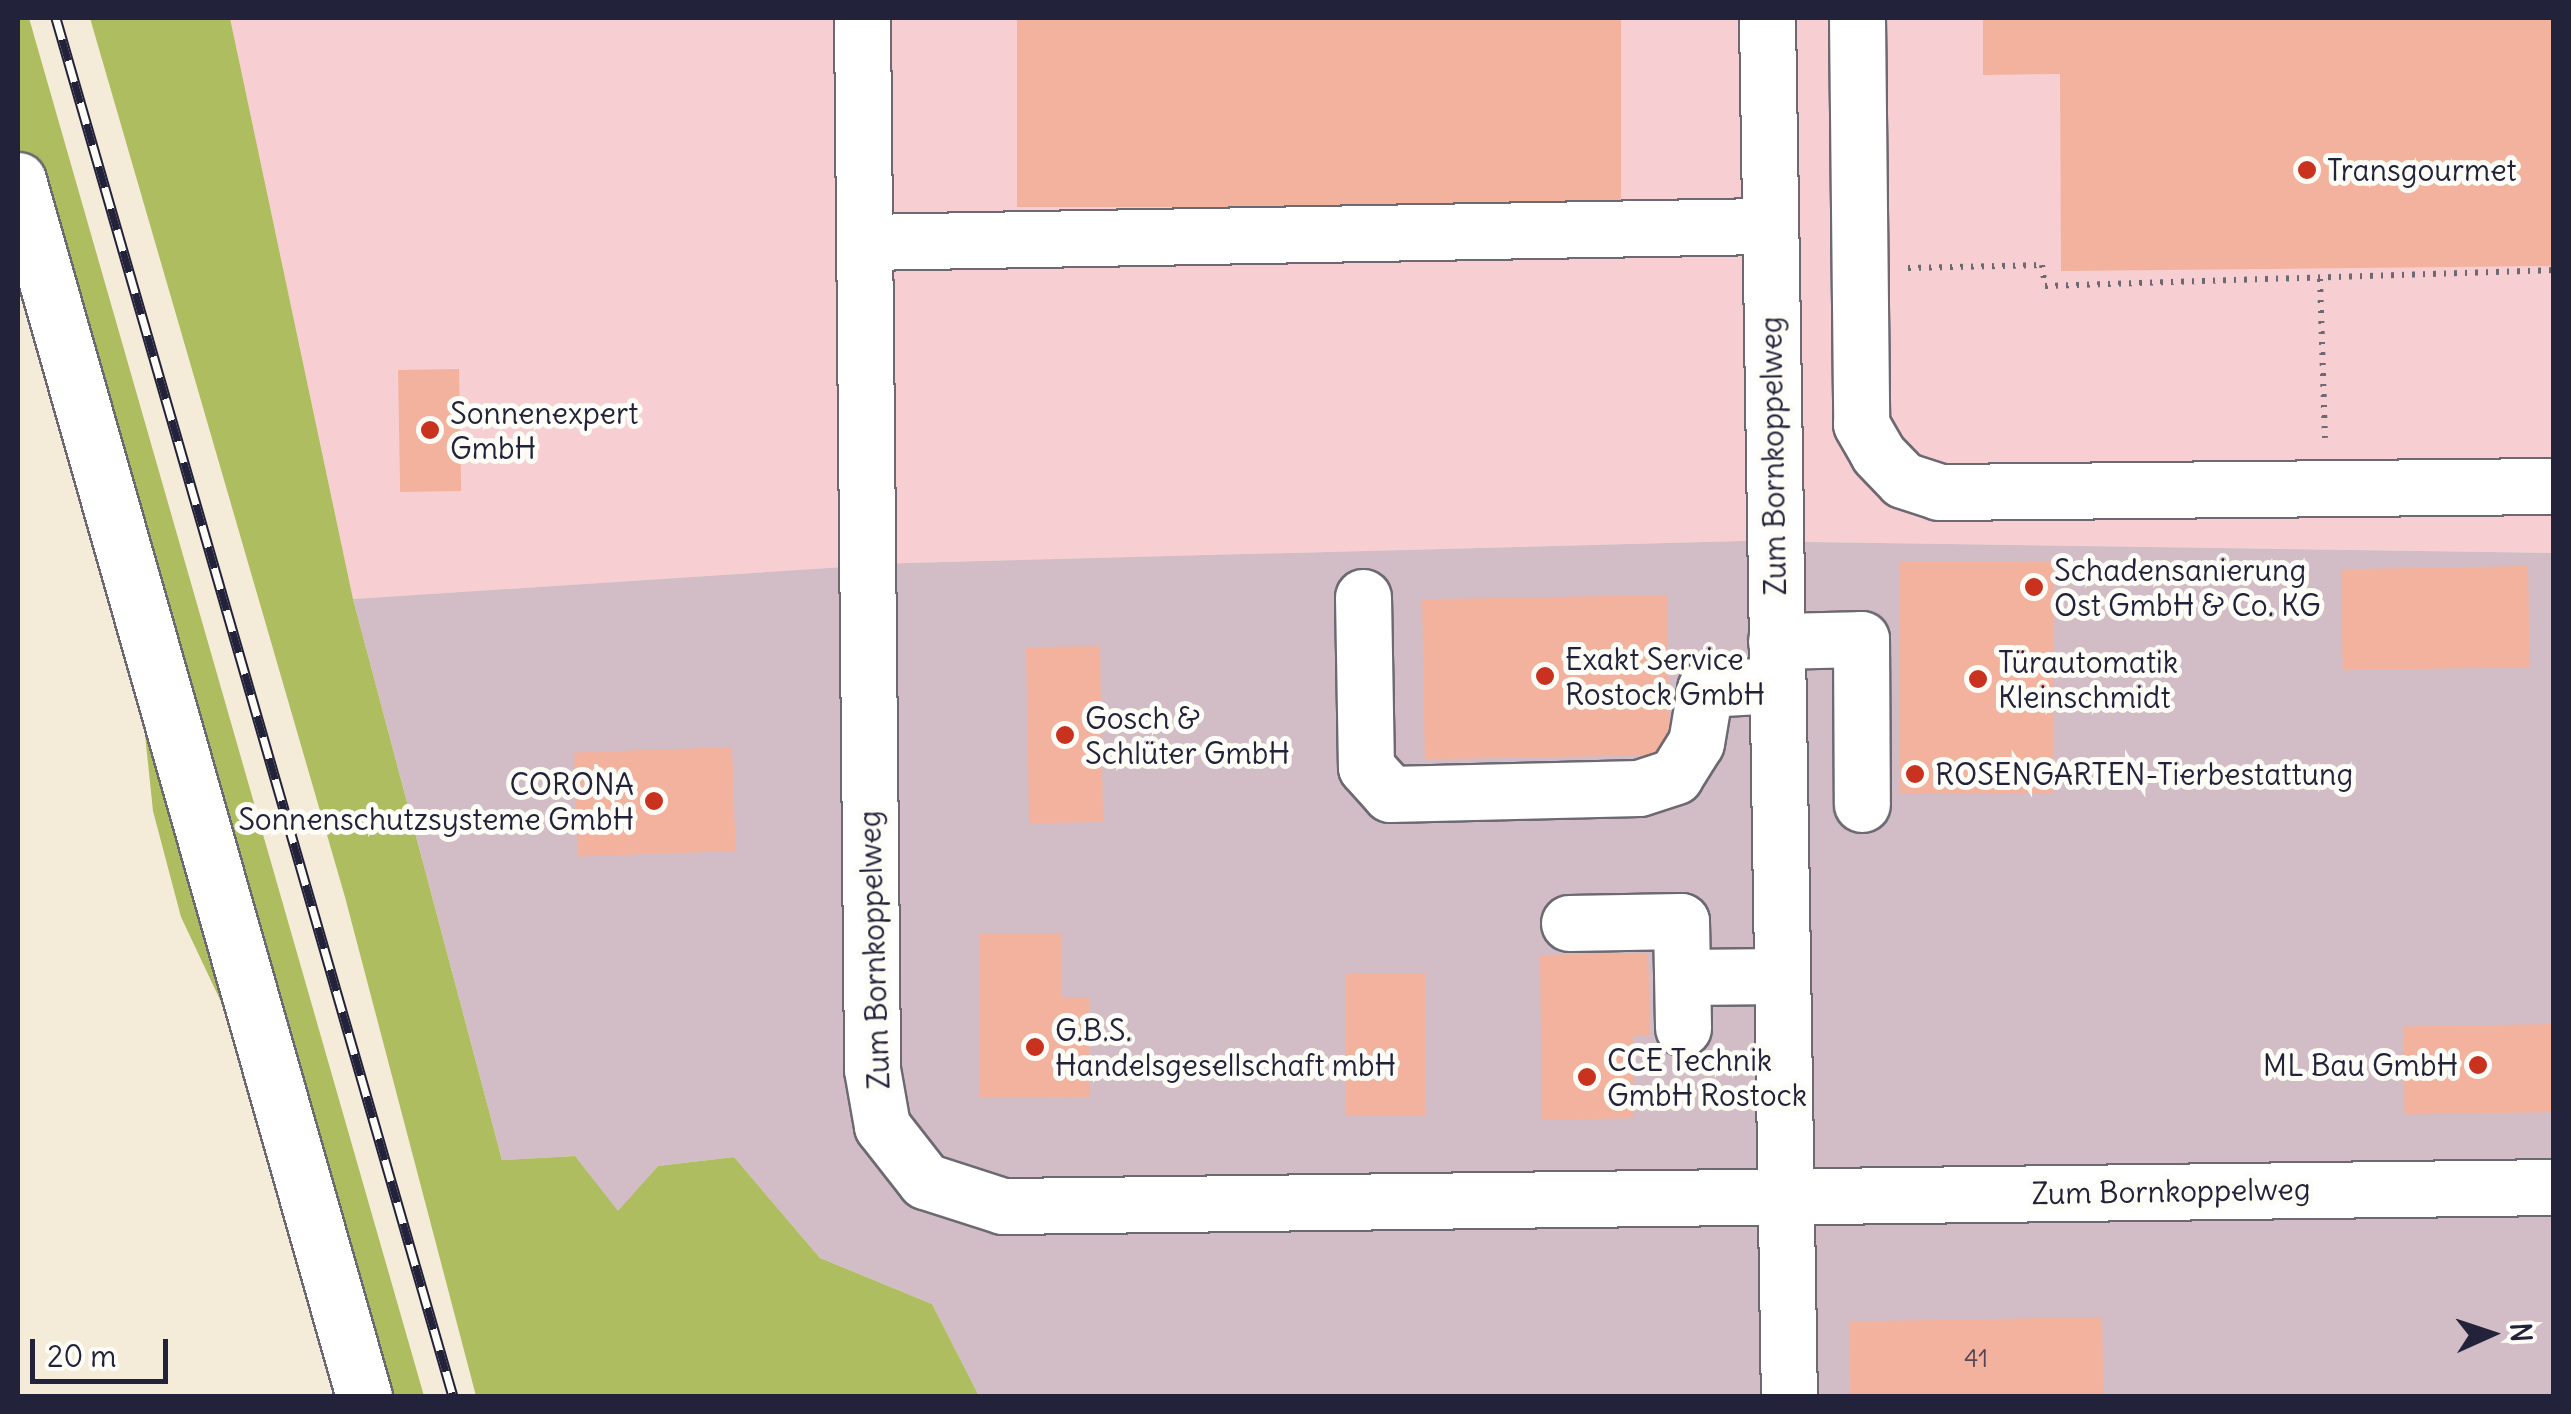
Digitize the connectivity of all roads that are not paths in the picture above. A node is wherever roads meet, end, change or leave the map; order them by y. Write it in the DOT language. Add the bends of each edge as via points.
graph roads {
  1 [pos="862,18"];
  2 [pos="1768,18"];
  3 [pos="1858,18"];
  4 [pos="18,180"];
  5 [pos="1768,226"];
  6 [pos="864,242"];
  7 [pos="2554,486"];
  8 [pos="1363,598"];
  9 [pos="1777,663"];
  10 [pos="1862,804"];
  11 [pos="1569,923"];
  12 [pos="1782,976"];
  13 [pos="2554,1188"];
  14 [pos="1788,1194"];
  15 [pos="364,1396"];
  16 [pos="1789,1396"];
  1 -- 6 [label="street, Zum Bornkoppelweg"];
  2 -- 5 [label="street, Zum Bornkoppelweg"];
  3 -- 7 [label="street" via="1861,424 1903,480 1939,492"];
  4 -- 15 [label="street"];
  5 -- 6 [label="street"];
  5 -- 9 [label="street, Zum Bornkoppelweg"];
  6 -- 14 [label="street, Zum Bornkoppelweg" via="872,1069 882,1126 924,1181 1003,1206"];
  8 -- 9 [label="street" via="1366,767 1390,794 1639,788 1675,776 1696,743 1705,689"];
  9 -- 10 [label="street" via="1861,639"];
  9 -- 12 [label="street, Zum Bornkoppelweg"];
  11 -- 12 [label="street" via="1682,921 1683,1003"];
  12 -- 14 [label="street, Zum Bornkoppelweg"];
  13 -- 14 [label="street, Zum Bornkoppelweg"];
  14 -- 16 [label="street, Zum Bornkoppelweg"];
}
